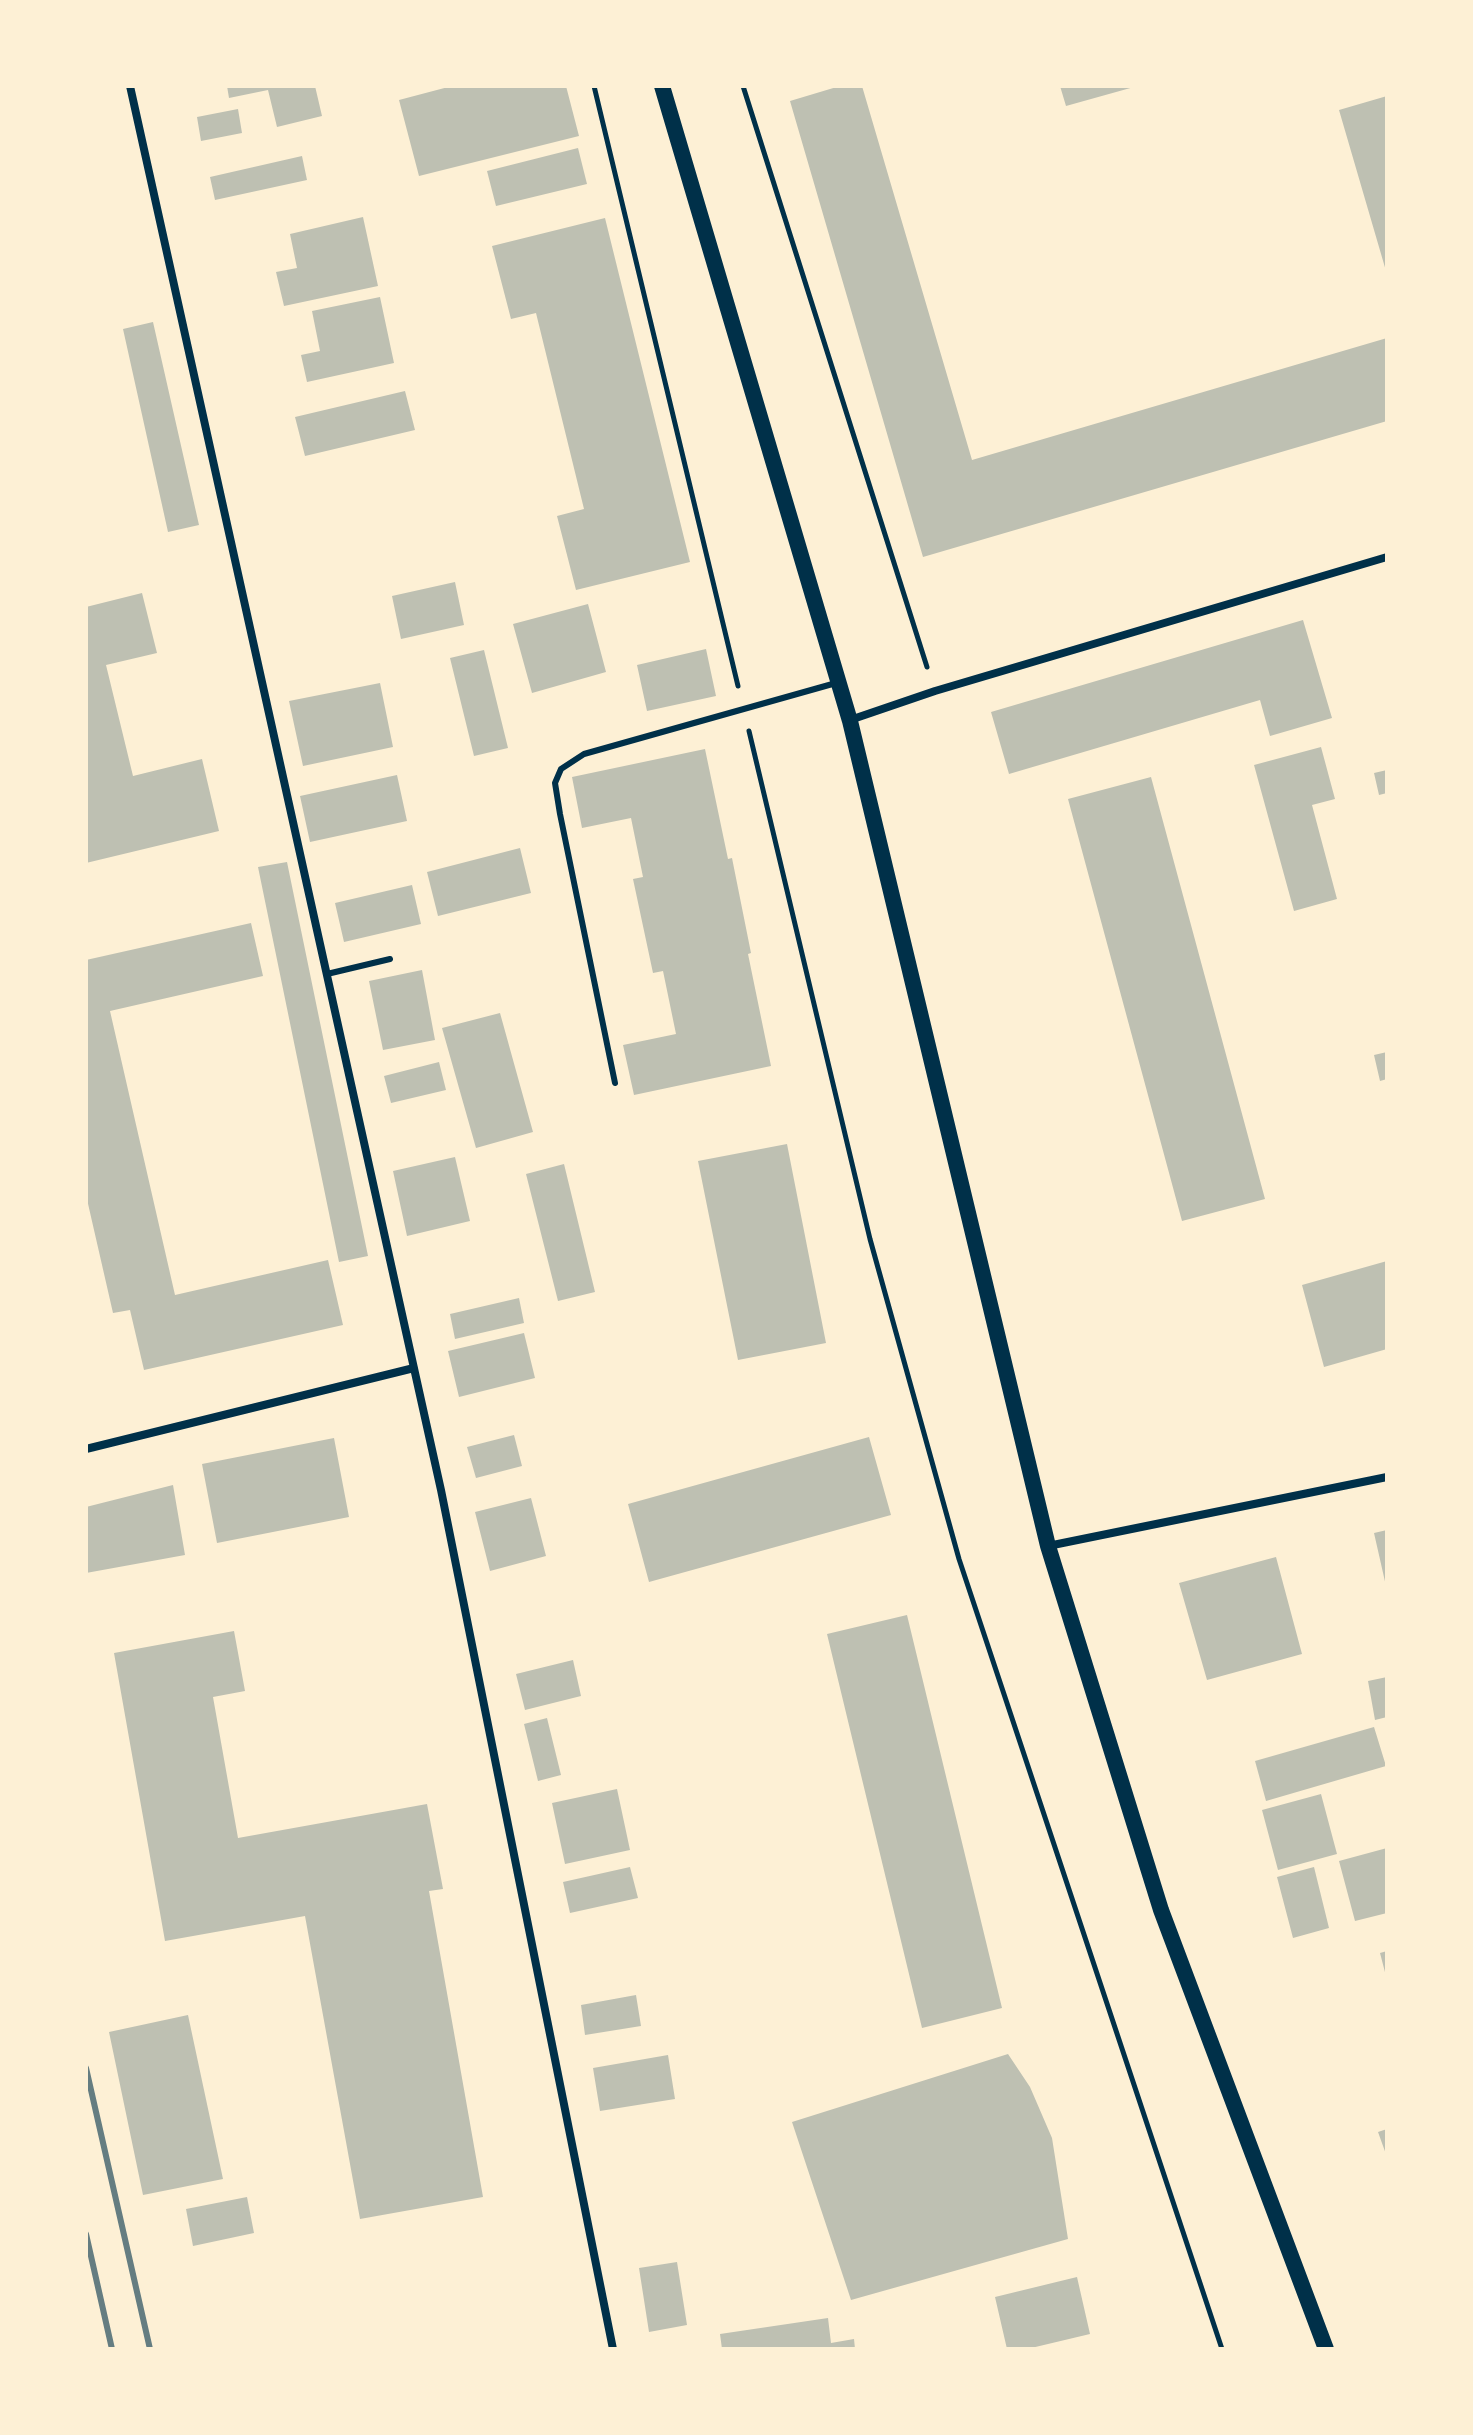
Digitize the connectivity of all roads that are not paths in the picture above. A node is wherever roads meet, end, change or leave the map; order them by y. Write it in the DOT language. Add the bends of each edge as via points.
graph roads {
  1 [pos="130,86"];
  2 [pos="662,86"];
  3 [pos="1387,557"];
  4 [pos="839,682"];
  5 [pos="850,721"];
  6 [pos="390,959"];
  7 [pos="327,974"];
  8 [pos="615,1083"];
  9 [pos="414,1368"];
  10 [pos="86,1449"];
  11 [pos="1387,1477"];
  12 [pos="1048,1546"];
  13 [pos="613,2349"];
  14 [pos="1326,2349"];
  1 -- 7 [label="street"];
  2 -- 4 [label="main road"];
  3 -- 5 [label="street"];
  4 -- 5 [label="main road"];
  4 -- 8 [label="lane" via="584,754 561,769 555,783"];
  5 -- 12 [label="main road"];
  6 -- 7 [label="lane"];
  7 -- 9 [label="street"];
  9 -- 10 [label="street"];
  9 -- 13 [label="street"];
  11 -- 12 [label="street"];
  12 -- 14 [label="main road" via="1161,1910"];
}
